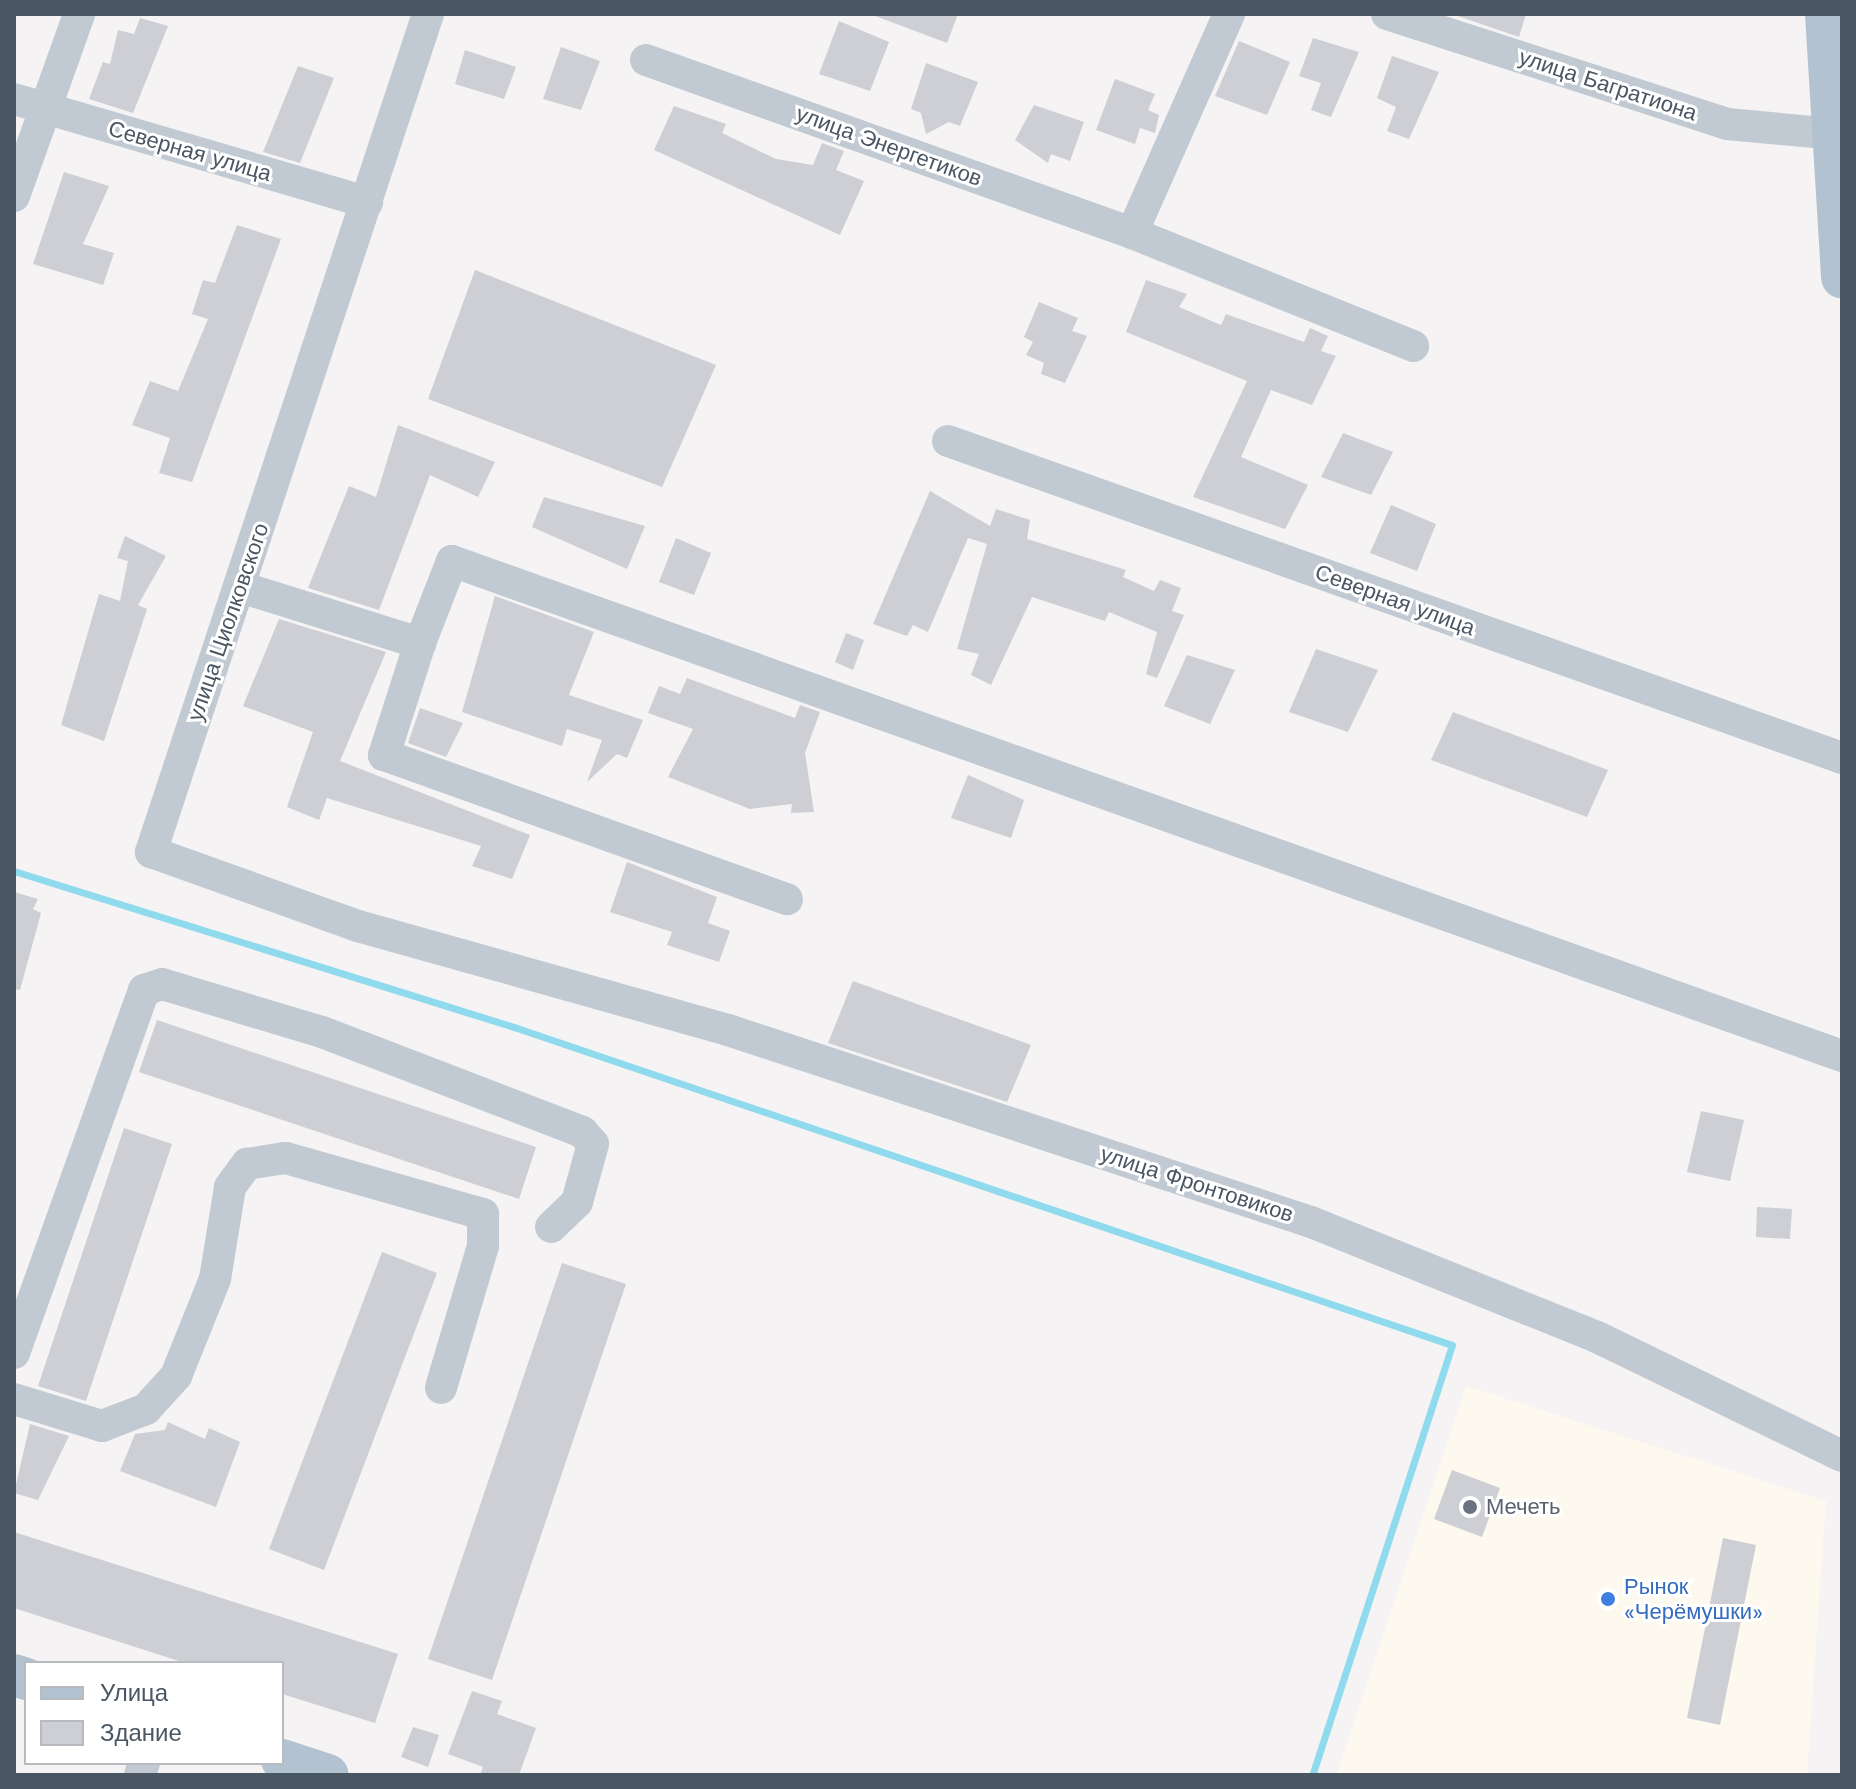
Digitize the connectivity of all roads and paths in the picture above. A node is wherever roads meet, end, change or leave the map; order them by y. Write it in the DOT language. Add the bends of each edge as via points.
graph roads {
  1 [pos="79,14"];
  2 [pos="428,14"];
  3 [pos="1229,14"];
  4 [pos="1387,14"];
  5 [pos="1826,14"];
  6 [pos="646,60"];
  7 [pos="14,99"];
  8 [pos="45,109"];
  9 [pos="1834,134"];
  10 [pos="14,196"];
  11 [pos="367,202"];
  12 [pos="1132,233"];
  13 [pos="1841,258"];
  14 [pos="1413,346"];
  15 [pos="948,441"];
  16 [pos="240,587"];
  17 [pos="420,643"];
  18 [pos="1842,758"];
  19 [pos="787,899"];
  20 [pos="528,972"];
  21 [pos="1842,1056"];
  22 [pos="551,1227"];
  23 [pos="14,1353"];
  24 [pos="441,1388"];
  25 [pos="14,1399"];
  26 [pos="1842,1456"];
  27 [pos="284,1761"];
  28 [pos="281,1765"];
  29 [pos="311,1775"];
  30 [pos="328,1775"];
  1 -- 8 [label="street"];
  2 -- 11 [label="street, улица Циолковского"];
  3 -- 12 [label="street"];
  4 -- 9 [label="street, улица Багратиона" via="1727,124"];
  5 -- 9 [label="main road"];
  6 -- 12 [label="street, улица Энергетиков"];
  7 -- 8 [label="street, Северная улица"];
  8 -- 10 [label="street"];
  8 -- 11 [label="street, Северная улица"];
  9 -- 13 [label="main road"];
  11 -- 16 [label="street, улица Циолковского"];
  12 -- 14 [label="street, улица Энергетиков"];
  15 -- 18 [label="street, Северная улица"];
  16 -- 17 [label="street"];
  16 -- 20 [label="street, улица Циолковского" via="151,852 358,926"];
  17 -- 19 [label="street" via="384,755"];
  17 -- 21 [label="street" via="452,561"];
  20 -- 26 [label="street, улица Фронтовиков" via="1311,1222 1597,1337"];
  22 -- 23 [label="street" via="577,1202 593,1144 582,1132 322,1032 162,984 144,990"];
  24 -- 25 [label="street" via="483,1246 483,1214 286,1158 247,1164 230,1187 215,1279 176,1376 146,1409 102,1426"];
  27 -- 30 [label="main road"];
  28 -- 29 [label="main road"];
}
